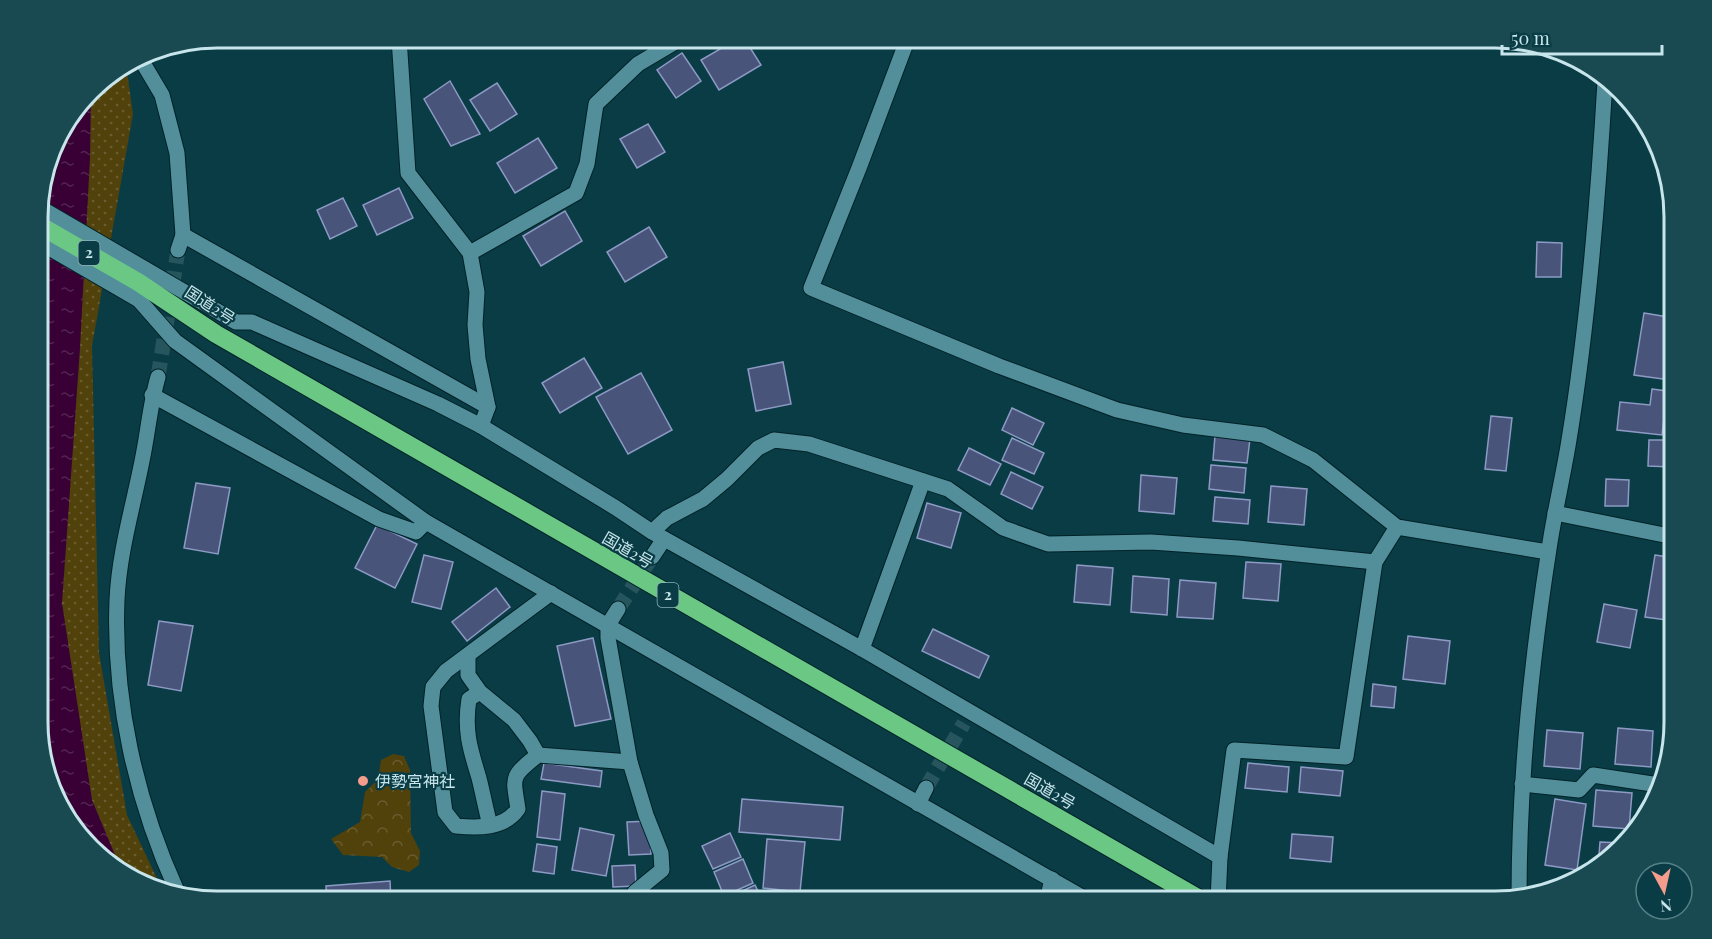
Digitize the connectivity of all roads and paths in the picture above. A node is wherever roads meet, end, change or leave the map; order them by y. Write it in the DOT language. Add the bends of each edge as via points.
graph roads {
  1 [pos="400,48"];
  2 [pos="665,48"];
  3 [pos="904,48"];
  4 [pos="144,64"];
  5 [pos="1604,88"];
  6 [pos="48,213"];
  7 [pos="48,229"];
  8 [pos="48,247"];
  9 [pos="470,253"];
  10 [pos="140,275"];
  11 [pos="158,377"];
  12 [pos="153,395"];
  13 [pos="488,407"];
  14 [pos="481,426"];
  15 [pos="923,481"];
  16 [pos="1555,513"];
  17 [pos="426,522"];
  18 [pos="1398,526"];
  19 [pos="658,535"];
  20 [pos="1664,535"];
  21 [pos="1548,552"];
  22 [pos="652,557"];
  23 [pos="1375,562"];
  24 [pos="551,593"];
  25 [pos="618,609"];
  26 [pos="608,625"];
  27 [pos="862,650"];
  28 [pos="468,655"];
  29 [pos="480,692"];
  30 [pos="538,754"];
  31 [pos="630,762"];
  32 [pos="1522,784"];
  33 [pos="1652,784"];
  34 [pos="926,788"];
  35 [pos="918,804"];
  36 [pos="490,825"];
  37 [pos="1220,857"];
  38 [pos="1052,879"];
  39 [pos="175,885"];
  40 [pos="1519,889"];
  41 [pos="636,891"];
  42 [pos="1049,891"];
  43 [pos="1072,891"];
  44 [pos="1186,891"];
  45 [pos="1218,891"];
  1 -- 9 [label="street" via="408,173"];
  2 -- 9 [label="street" via="638,64 596,104 587,164 576,193"];
  3 -- 18 [label="street" via="811,288 1117,410 1183,425 1263,435 1313,460"];
  4 -- 13 [label="street" via="162,95 177,153 180,243"];
  5 -- 16 [label="street" via="1590,281"];
  6 -- 10 [label="street"];
  7 -- 10 [label="highway, 国道2号 / 2"];
  8 -- 17 [label="street" via="139,300 175,341"];
  9 -- 13 [label="street" via="477,292 477,359"];
  10 -- 14 [label="street" via="236,322 252,322"];
  10 -- 44 [label="highway, 国道2号 / 2" via="216,334"];
  11 -- 12 [label="street"];
  12 -- 17 [label="street" via="379,519 416,532"];
  12 -- 39 [label="street" via="121,562 117,600 120,677 132,755 156,843"];
  13 -- 14 [label="street"];
  14 -- 19 [label="street"];
  15 -- 19 [label="street" via="809,444 774,440 758,448 703,499 667,518"];
  15 -- 23 [label="street" via="948,489 1003,528 1048,544 1151,542"];
  15 -- 27 [label="street"];
  16 -- 20 [label="street"];
  16 -- 21 [label="street"];
  17 -- 24 [label="street"];
  18 -- 21 [label="street"];
  18 -- 23 [label="street"];
  19 -- 22 [label="street"];
  19 -- 27 [label="street"];
  21 -- 32 [label="street"];
  23 -- 37 [label="street" via="1346,757 1234,750"];
  24 -- 26 [label="street"];
  24 -- 28 [label="street"];
  25 -- 26 [label="street"];
  26 -- 31 [label="street"];
  26 -- 35 [label="street"];
  27 -- 37 [label="street" via="967,718"];
  28 -- 29 [label="street" via="468,675"];
  28 -- 36 [label="street" via="446,671 433,687 431,706 445,812 456,826"];
  29 -- 30 [label="street" via="514,720"];
  29 -- 36 [label="street" via="469,699 466,718 469,746"];
  30 -- 31 [label="street"];
  30 -- 36 [label="street" via="518,771 514,786 518,809 501,824"];
  31 -- 41 [label="street" via="661,853 662,870"];
  32 -- 33 [label="street" via="1580,790 1593,775"];
  32 -- 40 [label="street"];
  34 -- 35 [label="street"];
  35 -- 38 [label="street"];
  37 -- 45 [label="street"];
  38 -- 42 [label="street"];
  38 -- 43 [label="street"];
}
